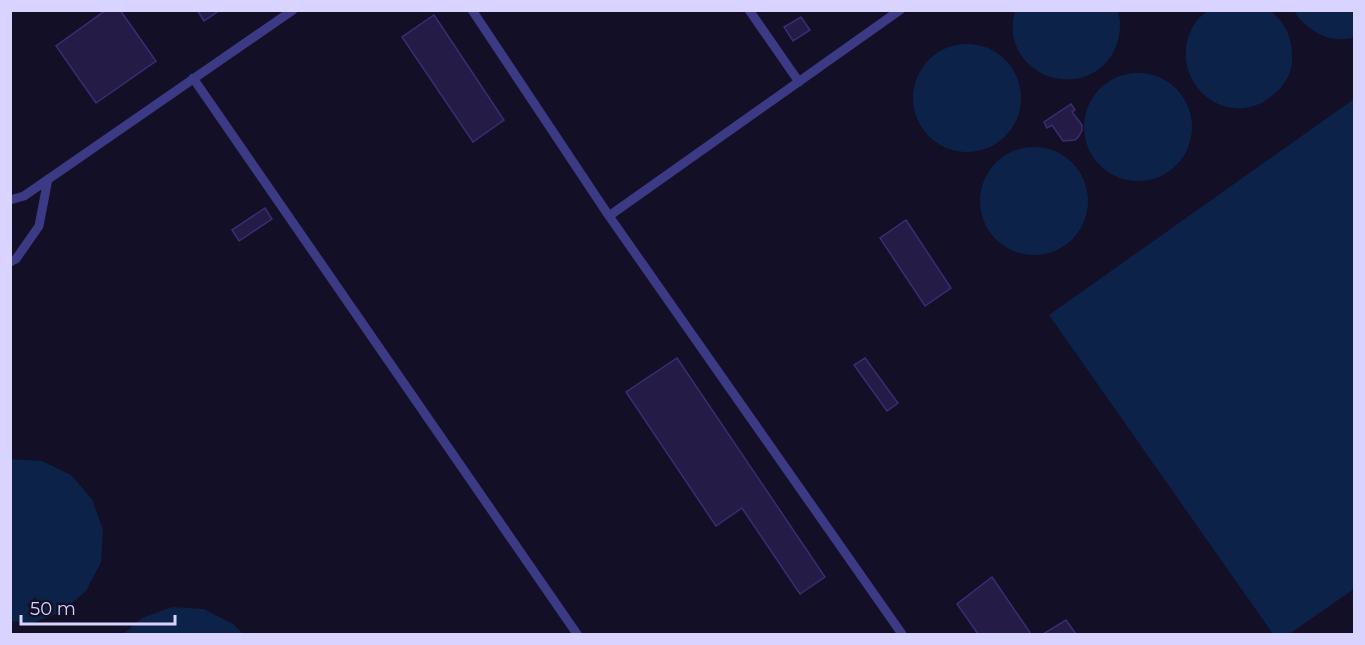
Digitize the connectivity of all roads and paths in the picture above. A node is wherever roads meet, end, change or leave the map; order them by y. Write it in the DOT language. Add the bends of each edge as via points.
graph roads {
  1 [pos="293,10"];
  2 [pos="472,10"];
  3 [pos="749,10"];
  4 [pos="900,10"];
  5 [pos="193,78"];
  6 [pos="799,82"];
  7 [pos="48,179"];
  8 [pos="10,200"];
  9 [pos="609,216"];
  10 [pos="10,262"];
  11 [pos="577,634"];
  12 [pos="902,634"];
  1 -- 5 [label="lane"];
  2 -- 9 [label="lane"];
  3 -- 6 [label="lane"];
  4 -- 6 [label="lane"];
  5 -- 7 [label="lane"];
  5 -- 11 [label="lane"];
  6 -- 9 [label="lane"];
  7 -- 8 [label="lane" via="24,196"];
  7 -- 10 [label="lane" via="39,226"];
  9 -- 12 [label="lane"];
}
